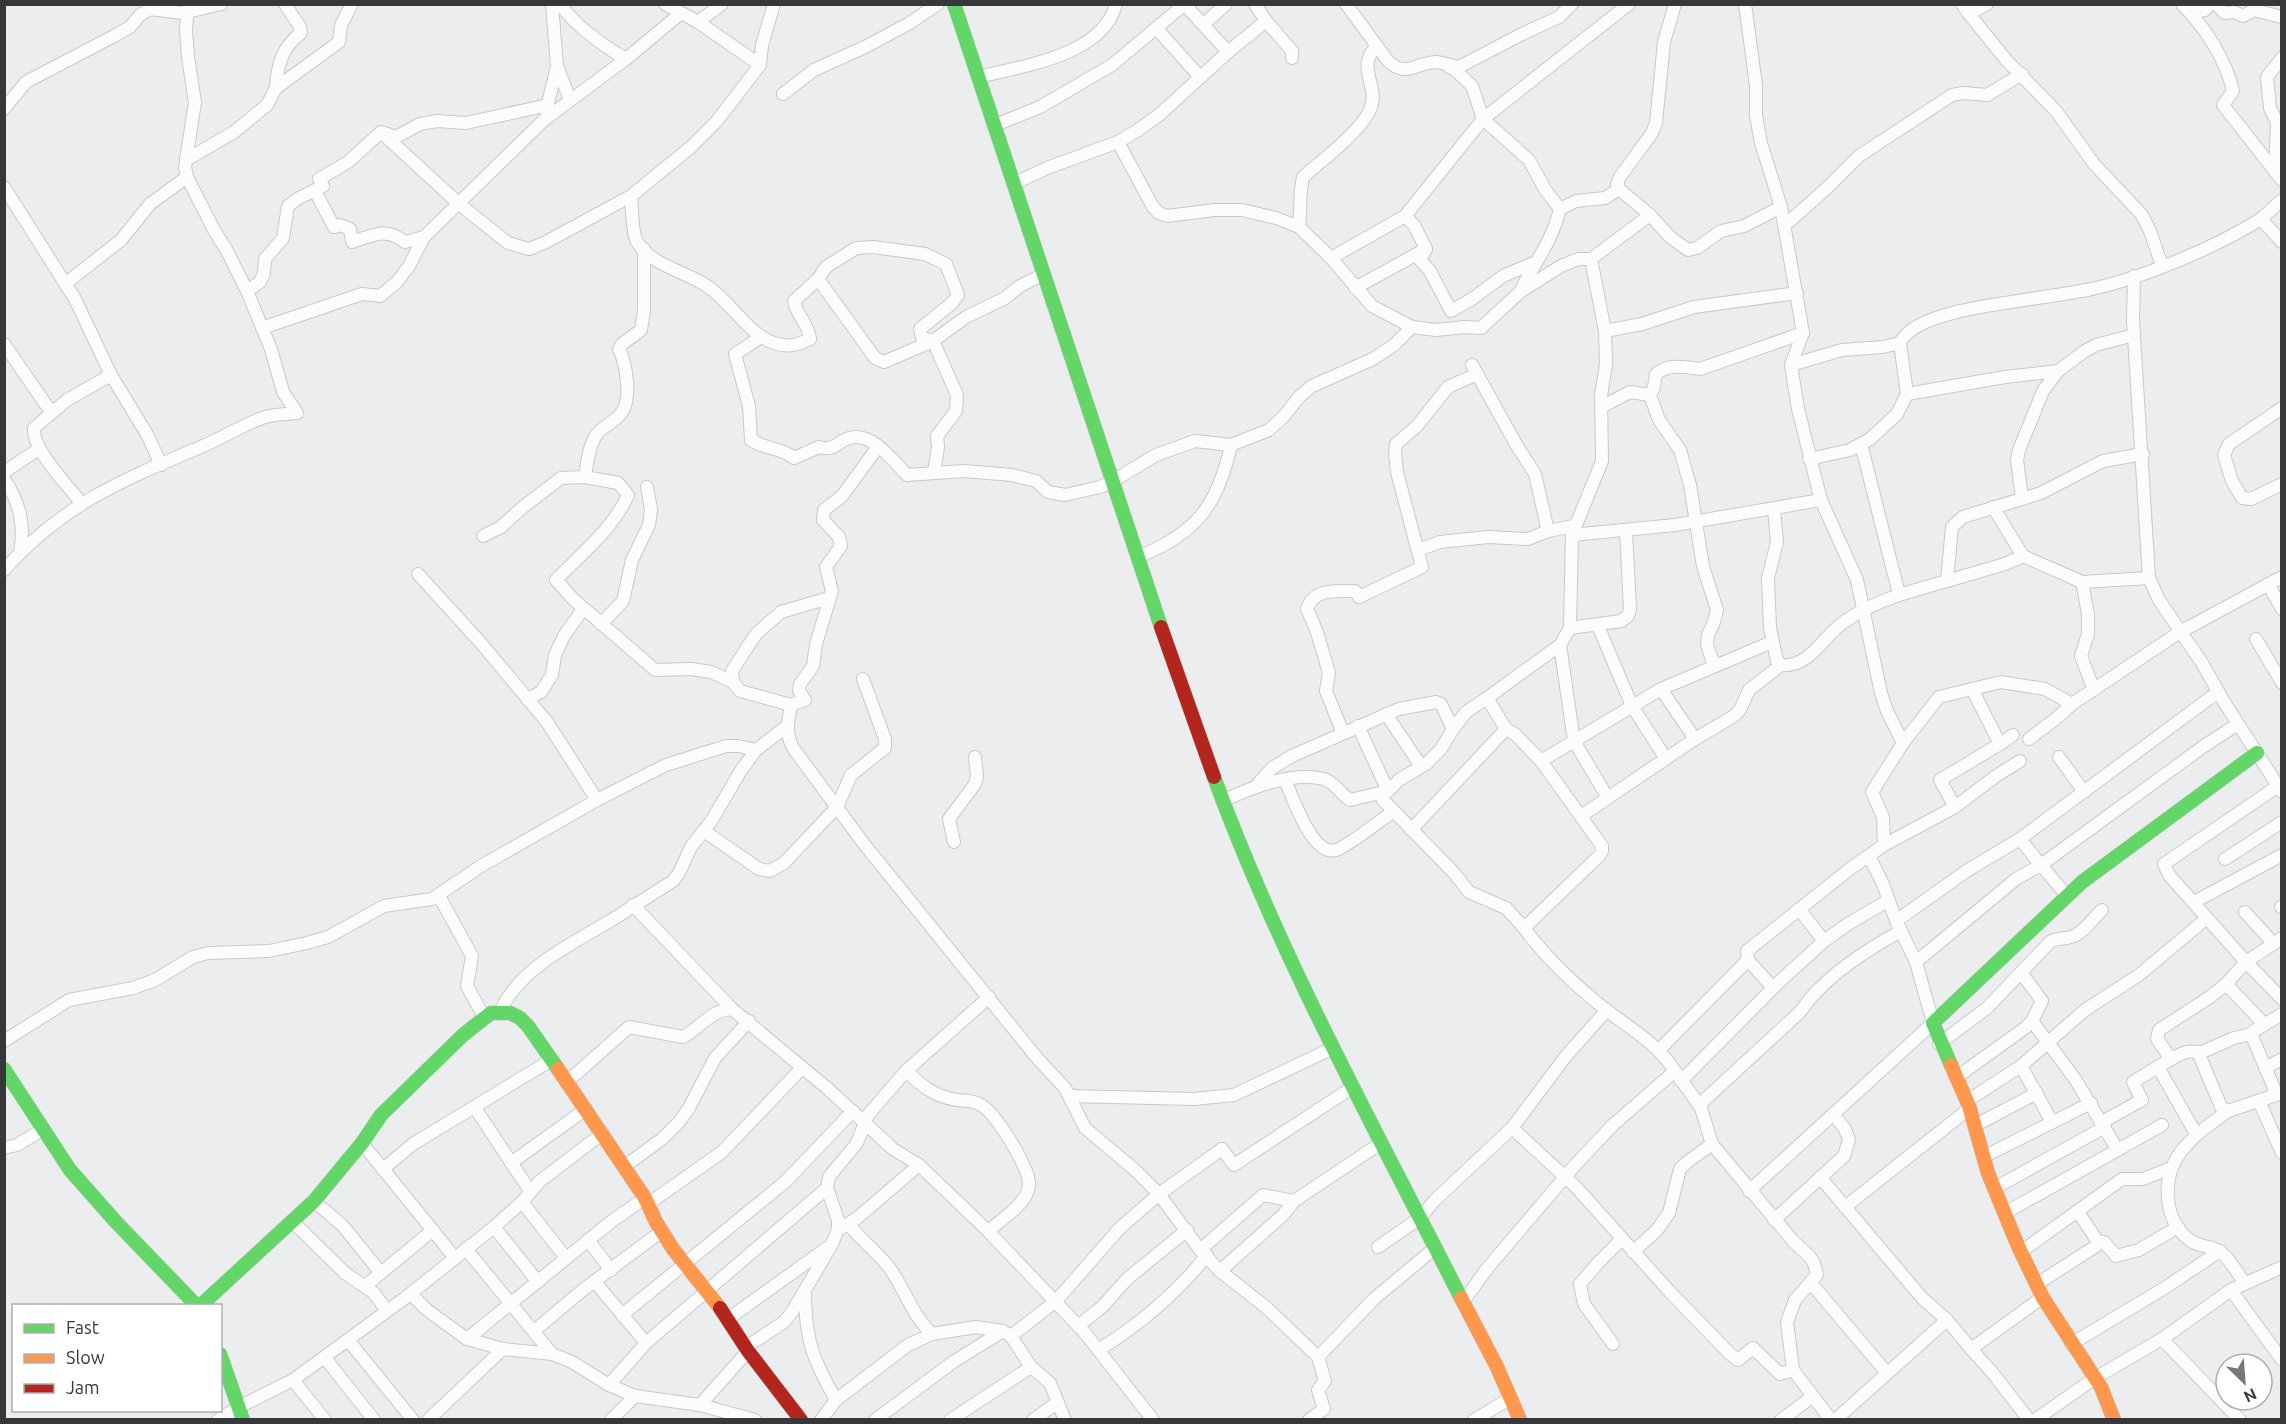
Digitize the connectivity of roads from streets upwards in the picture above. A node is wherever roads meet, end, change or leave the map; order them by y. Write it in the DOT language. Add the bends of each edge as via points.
graph roads {
  1 [pos="221,4"];
  2 [pos="285,4"];
  3 [pos="352,4"];
  4 [pos="552,4"];
  5 [pos="560,4"];
  6 [pos="665,4"];
  7 [pos="722,4"];
  8 [pos="774,4"];
  9 [pos="938,4"];
  10 [pos="954,4"];
  11 [pos="1116,4"];
  12 [pos="1226,4"];
  13 [pos="1255,4"];
  14 [pos="1346,4"];
  15 [pos="1572,4"];
  16 [pos="1629,4"];
  17 [pos="1675,4"];
  18 [pos="1745,4"];
  19 [pos="1987,4"];
  20 [pos="2211,4"];
  21 [pos="2216,4"];
  22 [pos="1185,5"];
  23 [pos="2186,8"];
  24 [pos="189,9"];
  25 [pos="1965,9"];
  26 [pos="680,14"];
  27 [pos="2282,17"];
  28 [pos="1266,21"];
  29 [pos="698,22"];
  30 [pos="1204,24"];
  31 [pos="1157,29"];
  32 [pos="1377,46"];
  33 [pos="1228,52"];
  34 [pos="1292,58"];
  35 [pos="2282,58"];
  36 [pos="626,59"];
  37 [pos="1437,62"];
  38 [pos="760,65"];
  39 [pos="557,66"];
  40 [pos="2022,74"];
  41 [pos="978,77"];
  42 [pos="1200,77"];
  43 [pos="276,88"];
  44 [pos="783,94"];
  45 [pos="570,100"];
  46 [pos="548,105"];
  47 [pos="4,109"];
  48 [pos="1483,119"];
  49 [pos="544,120"];
  50 [pos="993,126"];
  51 [pos="381,132"];
  52 [pos="1118,142"];
  53 [pos="186,160"];
  54 [pos="2278,176"];
  55 [pos="187,177"];
  56 [pos="1013,184"];
  57 [pos="4,187"];
  58 [pos="1619,189"];
  59 [pos="315,191"];
  60 [pos="631,196"];
  61 [pos="2282,200"];
  62 [pos="458,203"];
  63 [pos="1781,207"];
  64 [pos="1560,209"];
  65 [pos="1650,215"];
  66 [pos="1405,216"];
  67 [pos="2261,219"];
  68 [pos="1785,225"];
  69 [pos="1299,227"];
  70 [pos="424,237"];
  71 [pos="2282,242"];
  72 [pos="644,249"];
  73 [pos="1426,249"];
  74 [pos="1331,258"];
  75 [pos="1591,259"];
  76 [pos="1534,263"];
  77 [pos="2162,266"];
  78 [pos="1044,274"];
  79 [pos="2134,276"];
  80 [pos="818,279"];
  81 [pos="65,284"];
  82 [pos="1355,288"];
  83 [pos="247,291"];
  84 [pos="1520,292"];
  85 [pos="1797,294"];
  86 [pos="1412,327"];
  87 [pos="262,328"];
  88 [pos="1605,331"];
  89 [pos="1803,333"];
  90 [pos="2134,335"];
  91 [pos="761,337"];
  92 [pos="933,341"];
  93 [pos="1900,343"];
  94 [pos="4,344"];
  95 [pos="1791,365"];
  96 [pos="2058,372"];
  97 [pos="111,375"];
  98 [pos="1908,394"];
  99 [pos="1650,395"];
  100 [pos="1603,406"];
  101 [pos="2282,408"];
  102 [pos="51,412"];
  103 [pos="1861,444"];
  104 [pos="877,445"];
  105 [pos="1231,445"];
  106 [pos="39,449"];
  107 [pos="2143,454"];
  108 [pos="1809,459"];
  109 [pos="161,465"];
  110 [pos="4,472"];
  111 [pos="934,473"];
  112 [pos="585,477"];
  113 [pos="4,479"];
  114 [pos="1113,481"];
  115 [pos="2282,484"];
  116 [pos="647,487"];
  117 [pos="2022,499"];
  118 [pos="1821,500"];
  119 [pos="81,503"];
  120 [pos="1993,507"];
  121 [pos="1774,509"];
  122 [pos="1696,522"];
  123 [pos="1573,530"];
  124 [pos="1548,531"];
  125 [pos="1626,531"];
  126 [pos="483,536"];
  127 [pos="1418,550"];
  128 [pos="2023,556"];
  129 [pos="1138,557"];
  130 [pos="10,560"];
  131 [pos="418,574"];
  132 [pos="2282,577"];
  133 [pos="2149,578"];
  134 [pos="1947,581"];
  135 [pos="2082,582"];
  136 [pos="2268,584"];
  137 [pos="1899,594"];
  138 [pos="829,597"];
  139 [pos="584,609"];
  140 [pos="2282,609"];
  141 [pos="1864,610"];
  142 [pos="601,624"];
  143 [pos="1598,626"];
  144 [pos="1570,628"];
  145 [pos="2180,632"];
  146 [pos="2256,639"];
  147 [pos="1772,642"];
  148 [pos="1560,645"];
  149 [pos="1714,665"];
  150 [pos="1781,665"];
  151 [pos="863,679"];
  152 [pos="733,682"];
  153 [pos="2282,683"];
  154 [pos="1661,689"];
  155 [pos="1972,689"];
  156 [pos="2094,690"];
  157 [pos="2218,693"];
  158 [pos="1486,698"];
  159 [pos="527,699"];
  160 [pos="2072,704"];
  161 [pos="791,705"];
  162 [pos="1632,706"];
  163 [pos="1386,714"];
  164 [pos="2238,724"];
  165 [pos="787,726"];
  166 [pos="1358,726"];
  167 [pos="1453,729"];
  168 [pos="1506,729"];
  169 [pos="1343,733"];
  170 [pos="2013,735"];
  171 [pos="1695,739"];
  172 [pos="2029,739"];
  173 [pos="1574,741"];
  174 [pos="1903,743"];
  175 [pos="2000,744"];
  176 [pos="756,750"];
  177 [pos="2257,753"];
  178 [pos="975,757"];
  179 [pos="2059,757"];
  180 [pos="1666,759"];
  181 [pos="1541,761"];
  182 [pos="2020,761"];
  183 [pos="1420,766"];
  184 [pos="1285,780"];
  185 [pos="1257,785"];
  186 [pos="2280,789"];
  187 [pos="1384,792"];
  188 [pos="2084,792"];
  189 [pos="1608,798"];
  190 [pos="597,800"];
  191 [pos="1222,801"];
  192 [pos="837,807"];
  193 [pos="1955,807"];
  194 [pos="1394,811"];
  195 [pos="1581,816"];
  196 [pos="2282,822"];
  197 [pos="1411,830"];
  198 [pos="704,831"];
  199 [pos="2020,839"];
  200 [pos="954,842"];
  201 [pos="1884,845"];
  202 [pos="2282,855"];
  203 [pos="1869,856"];
  204 [pos="2225,859"];
  205 [pos="2041,865"];
  206 [pos="439,896"];
  207 [pos="2067,896"];
  208 [pos="1889,900"];
  209 [pos="2194,902"];
  210 [pos="633,905"];
  211 [pos="1799,909"];
  212 [pos="2102,910"];
  213 [pos="2245,912"];
  214 [pos="2207,918"];
  215 [pos="1898,926"];
  216 [pos="1524,928"];
  217 [pos="1824,941"];
  218 [pos="2277,941"];
  219 [pos="1748,960"];
  220 [pos="1916,962"];
  221 [pos="2246,962"];
  222 [pos="2022,974"];
  223 [pos="2226,984"];
  224 [pos="1773,988"];
  225 [pos="988,998"];
  226 [pos="2282,999"];
  227 [pos="732,1009"];
  228 [pos="1607,1010"];
  229 [pos="500,1012"];
  230 [pos="2282,1014"];
  231 [pos="484,1017"];
  232 [pos="749,1021"];
  233 [pos="2032,1021"];
  234 [pos="1933,1023"];
  235 [pos="2264,1024"];
  236 [pos="2251,1034"];
  237 [pos="4,1041"];
  238 [pos="2049,1042"];
  239 [pos="1939,1044"];
  240 [pos="1334,1048"];
  241 [pos="1659,1050"];
  242 [pos="2198,1052"];
  243 [pos="553,1059"];
  244 [pos="2171,1059"];
  245 [pos="2282,1059"];
  246 [pos="2021,1066"];
  247 [pos="2158,1066"];
  248 [pos="801,1068"];
  249 [pos="2265,1068"];
  250 [pos="4,1069"];
  251 [pos="906,1071"];
  252 [pos="1678,1076"];
  253 [pos="1957,1077"];
  254 [pos="568,1081"];
  255 [pos="1353,1087"];
  256 [pos="2037,1093"];
  257 [pos="2279,1094"];
  258 [pos="1069,1096"];
  259 [pos="2259,1101"];
  260 [pos="2091,1103"];
  261 [pos="1699,1105"];
  262 [pos="1968,1105"];
  263 [pos="475,1108"];
  264 [pos="586,1109"];
  265 [pos="853,1111"];
  266 [pos="2228,1111"];
  267 [pos="1833,1114"];
  268 [pos="864,1122"];
  269 [pos="2052,1122"];
  270 [pos="2103,1124"];
  271 [pos="2162,1125"];
  272 [pos="1974,1126"];
  273 [pos="1512,1128"];
  274 [pos="42,1131"];
  275 [pos="603,1132"];
  276 [pos="2196,1134"];
  277 [pos="362,1143"];
  278 [pos="1381,1143"];
  279 [pos="1712,1144"];
  280 [pos="4,1148"];
  281 [pos="2117,1149"];
  282 [pos="2282,1153"];
  283 [pos="1983,1157"];
  284 [pos="511,1163"];
  285 [pos="919,1165"];
  286 [pos="625,1166"];
  287 [pos="2171,1168"];
  288 [pos="383,1169"];
  289 [pos="1566,1177"];
  290 [pos="1820,1177"];
  291 [pos="827,1188"];
  292 [pos="1995,1188"];
  293 [pos="530,1191"];
  294 [pos="1749,1191"];
  295 [pos="1159,1194"];
  296 [pos="314,1201"];
  297 [pos="646,1201"];
  298 [pos="522,1202"];
  299 [pos="1294,1202"];
  300 [pos="1845,1207"];
  301 [pos="2078,1212"];
  302 [pos="2005,1213"];
  303 [pos="1420,1218"];
  304 [pos="1774,1220"];
  305 [pos="293,1222"];
  306 [pos="494,1227"];
  307 [pos="843,1227"];
  308 [pos="2178,1227"];
  309 [pos="433,1230"];
  310 [pos="1187,1230"];
  311 [pos="662,1231"];
  312 [pos="988,1231"];
  313 [pos="1622,1239"];
  314 [pos="588,1240"];
  315 [pos="2098,1242"];
  316 [pos="832,1244"];
  317 [pos="1378,1247"];
  318 [pos="1435,1248"];
  319 [pos="466,1249"];
  320 [pos="2022,1251"];
  321 [pos="2220,1251"];
  322 [pos="1633,1252"];
  323 [pos="1204,1253"];
  324 [pos="455,1258"];
  325 [pos="566,1258"];
  326 [pos="685,1264"];
  327 [pos="2282,1267"];
  328 [pos="611,1270"];
  329 [pos="1220,1271"];
  330 [pos="381,1273"];
  331 [pos="538,1282"];
  332 [pos="594,1282"];
  333 [pos="1810,1282"];
  334 [pos="2244,1282"];
  335 [pos="365,1286"];
  336 [pos="805,1289"];
  337 [pos="2231,1290"];
  338 [pos="2040,1291"];
  339 [pos="706,1292"];
  340 [pos="411,1294"];
  341 [pos="1056,1301"];
  342 [pos="1463,1302"];
  343 [pos="197,1304"];
  344 [pos="199,1304"];
  345 [pos="511,1305"];
  346 [pos="387,1311"];
  347 [pos="622,1315"];
  348 [pos="728,1319"];
  349 [pos="1947,1320"];
  350 [pos="1078,1326"];
  351 [pos="534,1332"];
  352 [pos="932,1334"];
  353 [pos="1007,1334"];
  354 [pos="467,1339"];
  355 [pos="2162,1339"];
  356 [pos="348,1340"];
  357 [pos="646,1343"];
  358 [pos="1613,1344"];
  359 [pos="2072,1344"];
  360 [pos="1971,1348"];
  361 [pos="503,1349"];
  362 [pos="747,1349"];
  363 [pos="1098,1350"];
  364 [pos="552,1354"];
  365 [pos="1318,1357"];
  366 [pos="325,1358"];
  367 [pos="222,1360"];
  368 [pos="2282,1360"];
  369 [pos="1031,1367"];
  370 [pos="1793,1370"];
  371 [pos="1887,1373"];
  372 [pos="2095,1378"];
  373 [pos="293,1380"];
  374 [pos="609,1385"];
  375 [pos="635,1396"];
  376 [pos="1813,1396"];
  377 [pos="1511,1398"];
  378 [pos="836,1400"];
  379 [pos="1057,1403"];
  380 [pos="700,1405"];
  381 [pos="241,1413"];
  382 [pos="720,1415"];
  383 [pos="218,1419"];
  384 [pos="325,1419"];
  385 [pos="374,1419"];
  386 [pos="413,1419"];
  387 [pos="428,1419"];
  388 [pos="611,1419"];
  389 [pos="755,1419"];
  390 [pos="801,1419"];
  391 [pos="821,1419"];
  392 [pos="875,1419"];
  393 [pos="950,1419"];
  394 [pos="1034,1419"];
  395 [pos="1065,1419"];
  396 [pos="1153,1419"];
  397 [pos="1309,1419"];
  398 [pos="1474,1419"];
  399 [pos="1520,1419"];
  400 [pos="1781,1419"];
  401 [pos="1833,1419"];
  402 [pos="2029,1419"];
  403 [pos="2035,1419"];
  404 [pos="2115,1419"];
  405 [pos="2240,1419"];
  1 -- 24 [label="street"];
  2 -- 43 [label="street" via="301,33 292,40 277,68"];
  3 -- 43 [label="street" via="341,25 339,42"];
  4 -- 39 [label="street"];
  5 -- 36 [label="street" via="589,34"];
  6 -- 26 [label="street"];
  7 -- 29 [label="street"];
  8 -- 38 [label="street"];
  9 -- 44 [label="street" via="874,42 814,70"];
  10 -- 41 [label="street"];
  11 -- 41 [label="street" via="1096,36 1078,48"];
  12 -- 30 [label="street"];
  13 -- 28 [label="street"];
  14 -- 32 [label="street"];
  15 -- 37 [label="street" via="1559,17 1459,68"];
  16 -- 48 [label="street"];
  17 -- 58 [label="street" via="1664,42 1656,123 1620,177"];
  18 -- 63 [label="street" via="1759,134"];
  19 -- 25 [label="street"];
  20 -- 23 [label="street" via="2205,10"];
  21 -- 27 [label="street" via="2225,13 2243,15 2254,10"];
  22 -- 30 [label="street"];
  22 -- 31 [label="street"];
  23 -- 54 [label="street" via="2229,73 2233,91 2223,105"];
  24 -- 47 [label="street" via="144,12 130,27 26,82"];
  24 -- 53 [label="street" via="186,30 195,102"];
  25 -- 40 [label="street"];
  26 -- 29 [label="street"];
  26 -- 36 [label="street"];
  28 -- 33 [label="street"];
  28 -- 34 [label="street" via="1292,51"];
  29 -- 38 [label="street"];
  30 -- 33 [label="street"];
  31 -- 42 [label="street"];
  31 -- 50 [label="street" via="1078,86"];
  32 -- 37 [label="street" via="1396,69"];
  32 -- 69 [label="street" via="1366,67 1373,99 1371,110 1355,130 1303,177"];
  33 -- 42 [label="street"];
  35 -- 54 [label="street" via="2267,76 2270,108 2277,122"];
  36 -- 45 [label="street"];
  37 -- 48 [label="street" via="1454,69 1472,86"];
  38 -- 60 [label="street" via="716,122"];
  39 -- 45 [label="street"];
  39 -- 46 [label="street"];
  40 -- 68 [label="street" via="1987,95 1952,95 1858,156"];
  40 -- 77 [label="street" via="2056,111 2094,164 2142,215"];
  41 -- 50 [label="street"];
  42 -- 52 [label="street" via="1159,115"];
  43 -- 53 [label="street" via="267,105 234,132"];
  45 -- 49 [label="street"];
  46 -- 49 [label="street"];
  46 -- 51 [label="street" via="466,123 420,124 396,137"];
  48 -- 64 [label="street" via="1529,160"];
  48 -- 66 [label="street"];
  49 -- 62 [label="street"];
  50 -- 56 [label="street"];
  51 -- 59 [label="street" via="348,162 318,179 323,186"];
  51 -- 62 [label="street"];
  52 -- 56 [label="street"];
  52 -- 69 [label="street" via="1159,213 1167,216 1242,210"];
  53 -- 55 [label="street"];
  55 -- 81 [label="street" via="150,204 121,240"];
  55 -- 83 [label="street"];
  56 -- 78 [label="street"];
  57 -- 81 [label="street"];
  58 -- 64 [label="street" via="1605,198 1576,201"];
  58 -- 65 [label="street"];
  59 -- 70 [label="street" via="334,227 350,229 352,242 384,232 405,242"];
  59 -- 83 [label="street" via="288,206 283,238 265,259 260,282"];
  60 -- 62 [label="street" via="529,249 508,243"];
  60 -- 72 [label="street" via="636,240"];
  61 -- 67 [label="street"];
  62 -- 70 [label="street"];
  63 -- 65 [label="street" via="1688,250"];
  63 -- 68 [label="street"];
  64 -- 76 [label="street" via="1547,247"];
  65 -- 75 [label="street"];
  66 -- 73 [label="street"];
  66 -- 74 [label="street"];
  67 -- 71 [label="street"];
  67 -- 77 [label="street"];
  68 -- 85 [label="street"];
  69 -- 74 [label="street"];
  70 -- 87 [label="street" via="409,266 380,296 362,294"];
  72 -- 91 [label="street" via="670,268 707,286"];
  72 -- 112 [label="street" via="641,330 619,349 628,383 622,412 596,434"];
  73 -- 76 [label="street" via="1420,260 1451,311 1503,276"];
  73 -- 82 [label="street"];
  74 -- 82 [label="street"];
  75 -- 84 [label="street" via="1561,266"];
  75 -- 88 [label="street"];
  76 -- 84 [label="street"];
  77 -- 79 [label="street"];
  78 -- 92 [label="street" via="966,316"];
  78 -- 114 [label="street"];
  79 -- 90 [label="street"];
  79 -- 93 [label="street" via="2090,289 1951,313 1906,333"];
  80 -- 91 [label="street" via="795,301 810,339 788,346"];
  80 -- 92 [label="street" via="880,362"];
  80 -- 92 [label="street" via="826,267 856,248 925,254 946,264 958,295 920,329 922,338"];
  81 -- 97 [label="street"];
  82 -- 86 [label="street" via="1372,306"];
  83 -- 87 [label="street"];
  84 -- 86 [label="street" via="1481,328"];
  85 -- 88 [label="street" via="1694,307"];
  85 -- 89 [label="street"];
  86 -- 105 [label="street" via="1373,359 1312,386 1269,430"];
  87 -- 109 [label="street" via="283,392 297,413 268,416"];
  88 -- 100 [label="street"];
  89 -- 95 [label="street"];
  89 -- 99 [label="street" via="1700,369 1664,368 1656,374"];
  90 -- 96 [label="street" via="2096,345"];
  90 -- 107 [label="street"];
  91 -- 104 [label="street" via="735,354 749,406 751,440 794,458 819,447 836,447 851,436 864,437"];
  92 -- 111 [label="street" via="957,395 956,411 937,436"];
  93 -- 95 [label="street" via="1842,350"];
  93 -- 98 [label="street"];
  94 -- 102 [label="street"];
  95 -- 108 [label="street"];
  96 -- 98 [label="street"];
  96 -- 117 [label="street" via="2043,391 2019,450"];
  97 -- 102 [label="street"];
  97 -- 109 [label="street"];
  98 -- 103 [label="street" via="1897,414"];
  99 -- 100 [label="street" via="1630,392"];
  99 -- 122 [label="street" via="1659,420 1680,450"];
  100 -- 123 [label="street" via="1602,461"];
  101 -- 115 [label="street" via="2229,444 2224,455 2242,498 2251,499"];
  102 -- 106 [label="street" via="34,428"];
  103 -- 108 [label="street"];
  103 -- 137 [label="street"];
  104 -- 111 [label="street" via="907,476"];
  104 -- 138 [label="street" via="842,496 824,510 823,520 839,537 841,546 826,567 832,583"];
  105 -- 114 [label="street" via="1195,441 1156,455"];
  105 -- 129 [label="street" via="1205,512 1174,540"];
  106 -- 110 [label="street"];
  106 -- 119 [label="street"];
  107 -- 117 [label="street" via="2103,461"];
  107 -- 133 [label="street"];
  108 -- 118 [label="street"];
  109 -- 119 [label="street"];
  111 -- 114 [label="street" via="1012,475 1036,482 1048,492 1065,495"];
  112 -- 126 [label="street" via="561,478 501,527"];
  112 -- 139 [label="street" via="618,483 628,495 609,527 556,580"];
  113 -- 130 [label="street" via="22,517 22,537"];
  114 -- 129 [label="street"];
  116 -- 142 [label="street" via="649,525 632,560 623,601"];
  117 -- 120 [label="street"];
  118 -- 121 [label="street"];
  118 -- 141 [label="street" via="1857,580"];
  119 -- 130 [label="street"];
  120 -- 128 [label="street"];
  120 -- 134 [label="street" via="1963,517 1952,527"];
  121 -- 122 [label="street"];
  121 -- 147 [label="street" via="1777,542 1768,578"];
  122 -- 125 [label="street"];
  122 -- 149 [label="street" via="1702,566 1717,610 1707,645"];
  123 -- 124 [label="street"];
  123 -- 125 [label="street"];
  123 -- 144 [label="street"];
  124 -- 127 [label="street" via="1528,539 1488,537 1440,542"];
  124 -- 127 [label="street" via="1535,474 1474,370 1448,387 1417,426 1396,444 1397,472"];
  125 -- 143 [label="street" via="1628,616"];
  127 -- 169 [label="street" via="1422,567 1359,597 1355,591 1336,591 1318,594 1310,600 1307,609 1329,673 1326,691"];
  128 -- 134 [label="street"];
  128 -- 135 [label="street"];
  129 -- 191 [label="street"];
  131 -- 159 [label="street"];
  132 -- 136 [label="street"];
  133 -- 135 [label="street"];
  133 -- 145 [label="street"];
  134 -- 137 [label="street"];
  135 -- 156 [label="street" via="2088,634 2080,656"];
  136 -- 140 [label="street"];
  136 -- 145 [label="street"];
  137 -- 141 [label="street"];
  138 -- 152 [label="street" via="771,618 739,657 732,671"];
  138 -- 161 [label="street" via="813,666 800,684 799,691 805,700"];
  139 -- 142 [label="street"];
  139 -- 159 [label="street" via="564,636 555,655 552,675 542,692"];
  141 -- 150 [label="street" via="1824,638 1808,657"];
  141 -- 174 [label="street" via="1881,693"];
  142 -- 152 [label="street" via="655,670 711,672"];
  143 -- 144 [label="street"];
  143 -- 162 [label="street"];
  144 -- 148 [label="street"];
  145 -- 156 [label="street"];
  145 -- 157 [label="street"];
  146 -- 153 [label="street"];
  147 -- 149 [label="street"];
  147 -- 150 [label="street"];
  148 -- 158 [label="street"];
  148 -- 173 [label="street"];
  149 -- 154 [label="street"];
  150 -- 171 [label="street" via="1749,690 1734,716"];
  151 -- 192 [label="street" via="885,748 851,775"];
  152 -- 161 [label="street" via="740,691"];
  154 -- 162 [label="street"];
  154 -- 171 [label="street"];
  155 -- 160 [label="street" via="2012,683 2045,689"];
  155 -- 174 [label="street" via="1935,701"];
  155 -- 175 [label="street"];
  156 -- 160 [label="street"];
  157 -- 164 [label="street"];
  157 -- 188 [label="street"];
  158 -- 167 [label="street" via="1466,712"];
  158 -- 168 [label="street"];
  159 -- 190 [label="street" via="570,755"];
  160 -- 172 [label="street"];
  161 -- 165 [label="street"];
  162 -- 173 [label="street"];
  162 -- 180 [label="street"];
  163 -- 166 [label="street"];
  163 -- 167 [label="street" via="1436,702 1441,704"];
  163 -- 183 [label="street"];
  164 -- 177 [label="street"];
  164 -- 205 [label="street"];
  165 -- 176 [label="street"];
  165 -- 192 [label="street" via="793,748"];
  166 -- 169 [label="street"];
  166 -- 187 [label="street"];
  167 -- 183 [label="street" via="1441,749"];
  168 -- 181 [label="street"];
  168 -- 197 [label="street"];
  169 -- 185 [label="street" via="1272,768"];
  170 -- 175 [label="street"];
  171 -- 180 [label="street"];
  173 -- 181 [label="street"];
  173 -- 189 [label="street"];
  174 -- 201 [label="street" via="1872,792 1883,818"];
  175 -- 193 [label="street" via="1940,780"];
  176 -- 190 [label="street" via="726,746 666,765"];
  176 -- 198 [label="street"];
  177 -- 186 [label="street"];
  177 -- 207 [label="street" via="2132,843"];
  178 -- 200 [label="street" via="975,784 948,819"];
  179 -- 188 [label="street"];
  180 -- 189 [label="street"];
  181 -- 195 [label="street"];
  182 -- 193 [label="street"];
  183 -- 187 [label="street"];
  184 -- 185 [label="street"];
  184 -- 187 [label="street" via="1325,780 1350,800"];
  184 -- 194 [label="street" via="1314,840 1323,849 1337,850"];
  185 -- 191 [label="street"];
  186 -- 209 [label="street" via="2164,864"];
  187 -- 194 [label="street" via="1383,800"];
  188 -- 199 [label="street"];
  189 -- 195 [label="street"];
  190 -- 206 [label="street" via="481,866"];
  191 -- 240 [label="street"];
  192 -- 198 [label="street" via="784,863 770,871 759,869"];
  192 -- 225 [label="street"];
  193 -- 201 [label="street"];
  194 -- 197 [label="street"];
  195 -- 216 [label="street" via="1602,851"];
  196 -- 204 [label="street"];
  197 -- 216 [label="street" via="1469,892 1506,908"];
  198 -- 210 [label="street" via="676,877"];
  199 -- 205 [label="street"];
  199 -- 215 [label="street" via="1968,870"];
  201 -- 203 [label="street"];
  202 -- 209 [label="street"];
  203 -- 208 [label="street"];
  203 -- 211 [label="street"];
  205 -- 207 [label="street"];
  205 -- 220 [label="street" via="2016,879"];
  206 -- 231 [label="street" via="472,956 467,986"];
  206 -- 237 [label="street" via="423,902 384,906 328,937 307,943 269,951 194,957 133,988 69,1000"];
  207 -- 234 [label="street"];
  208 -- 215 [label="street"];
  208 -- 217 [label="street"];
  209 -- 214 [label="street"];
  210 -- 227 [label="street"];
  210 -- 229 [label="street" via="553,956 522,981"];
  211 -- 217 [label="street"];
  211 -- 219 [label="street" via="1748,951"];
  212 -- 222 [label="street" via="2083,931 2071,938 2051,941"];
  213 -- 218 [label="street"];
  214 -- 221 [label="street"];
  214 -- 238 [label="street"];
  215 -- 220 [label="street"];
  215 -- 261 [label="street" via="1812,994 1800,1012"];
  216 -- 228 [label="street" via="1546,954"];
  217 -- 224 [label="street"];
  218 -- 221 [label="street"];
  219 -- 224 [label="street"];
  219 -- 241 [label="street"];
  220 -- 234 [label="street"];
  221 -- 223 [label="street"];
  221 -- 226 [label="street"];
  222 -- 233 [label="street" via="2042,1001"];
  222 -- 239 [label="street" via="1988,1008"];
  223 -- 235 [label="street"];
  223 -- 244 [label="street" via="2159,1030 2157,1039"];
  224 -- 252 [label="street"];
  225 -- 251 [label="street"];
  225 -- 258 [label="street"];
  227 -- 232 [label="street"];
  227 -- 254 [label="street" via="709,1016 683,1037 629,1027"];
  228 -- 241 [label="street"];
  228 -- 273 [label="street" via="1566,1056"];
  229 -- 231 [label="street"];
  229 -- 243 [label="street" via="520,1018"];
  230 -- 235 [label="street"];
  231 -- 277 [label="street" via="381,1115"];
  232 -- 248 [label="street"];
  232 -- 286 [label="street" via="715,1058 679,1122"];
  233 -- 238 [label="street"];
  233 -- 253 [label="street"];
  234 -- 239 [label="street"];
  234 -- 267 [label="street"];
  235 -- 236 [label="street"];
  236 -- 242 [label="street"];
  236 -- 249 [label="street"];
  238 -- 246 [label="street"];
  238 -- 260 [label="street"];
  239 -- 253 [label="street"];
  240 -- 255 [label="street"];
  240 -- 258 [label="street" via="1234,1095 1194,1099"];
  241 -- 252 [label="street"];
  242 -- 244 [label="street" via="2186,1051"];
  242 -- 266 [label="street" via="2221,1107"];
  243 -- 254 [label="street"];
  243 -- 263 [label="street"];
  244 -- 247 [label="street"];
  245 -- 249 [label="street"];
  246 -- 256 [label="street"];
  246 -- 262 [label="street"];
  247 -- 270 [label="street" via="2133,1082 2142,1100"];
  247 -- 276 [label="street"];
  248 -- 265 [label="street"];
  248 -- 297 [label="street" via="722,1152"];
  249 -- 257 [label="street"];
  250 -- 274 [label="street"];
  251 -- 268 [label="street"];
  251 -- 312 [label="street" via="926,1090 980,1104 988,1110 1027,1172 1029,1187 1024,1199"];
  252 -- 261 [label="street"];
  252 -- 289 [label="street" via="1613,1125"];
  253 -- 262 [label="street"];
  254 -- 264 [label="street"];
  255 -- 278 [label="street"];
  255 -- 295 [label="street" via="1234,1165 1222,1149"];
  256 -- 269 [label="street"];
  256 -- 272 [label="street"];
  257 -- 259 [label="street"];
  258 -- 295 [label="street" via="1085,1128"];
  259 -- 266 [label="street"];
  259 -- 282 [label="street"];
  260 -- 269 [label="street"];
  260 -- 270 [label="street"];
  261 -- 279 [label="street"];
  262 -- 272 [label="street"];
  262 -- 300 [label="street"];
  263 -- 284 [label="street"];
  263 -- 288 [label="street" via="413,1144"];
  264 -- 275 [label="street"];
  264 -- 284 [label="street"];
  265 -- 268 [label="street"];
  265 -- 326 [label="street" via="785,1182"];
  266 -- 276 [label="street"];
  267 -- 290 [label="street" via="1845,1129 1848,1148"];
  267 -- 294 [label="street"];
  268 -- 285 [label="street" via="893,1149"];
  268 -- 291 [label="street" via="857,1143 829,1177"];
  269 -- 283 [label="street"];
  270 -- 281 [label="street"];
  270 -- 292 [label="street"];
  271 -- 281 [label="street"];
  272 -- 283 [label="street"];
  273 -- 289 [label="street"];
  273 -- 303 [label="street"];
  274 -- 280 [label="street"];
  274 -- 343 [label="street" via="110,1215"];
  275 -- 286 [label="street"];
  275 -- 293 [label="street"];
  276 -- 287 [label="street"];
  277 -- 288 [label="street"];
  277 -- 296 [label="street"];
  278 -- 299 [label="street"];
  278 -- 303 [label="street"];
  279 -- 294 [label="street"];
  279 -- 322 [label="street" via="1680,1169 1669,1213"];
  281 -- 302 [label="street"];
  283 -- 292 [label="street"];
  284 -- 293 [label="street"];
  285 -- 307 [label="street"];
  285 -- 312 [label="street"];
  286 -- 297 [label="street"];
  287 -- 301 [label="street" via="2144,1179 2122,1179"];
  287 -- 308 [label="street" via="2167,1199 2170,1215"];
  288 -- 309 [label="street"];
  289 -- 313 [label="street"];
  289 -- 342 [label="street"];
  290 -- 300 [label="street"];
  290 -- 304 [label="street"];
  291 -- 307 [label="street"];
  291 -- 339 [label="street"];
  292 -- 302 [label="street"];
  293 -- 298 [label="street"];
  294 -- 304 [label="street"];
  295 -- 310 [label="street"];
  295 -- 341 [label="street" via="1120,1228"];
  296 -- 305 [label="street"];
  296 -- 330 [label="street" via="343,1226"];
  297 -- 311 [label="street"];
  297 -- 314 [label="street"];
  298 -- 306 [label="street"];
  298 -- 325 [label="street"];
  299 -- 323 [label="street" via="1263,1195"];
  299 -- 329 [label="street"];
  300 -- 349 [label="street" via="1922,1298"];
  301 -- 315 [label="street"];
  301 -- 320 [label="street"];
  302 -- 320 [label="street"];
  303 -- 317 [label="street"];
  303 -- 318 [label="street"];
  304 -- 333 [label="street" via="1814,1263 1817,1275"];
  305 -- 335 [label="street" via="345,1273"];
  305 -- 344 [label="street"];
  306 -- 319 [label="street"];
  306 -- 331 [label="street"];
  307 -- 316 [label="street"];
  307 -- 352 [label="street" via="889,1268 917,1317"];
  308 -- 315 [label="street" via="2139,1250 2115,1256 2104,1242"];
  308 -- 321 [label="street" via="2191,1241"];
  309 -- 324 [label="street"];
  309 -- 330 [label="street"];
  310 -- 323 [label="street"];
  310 -- 350 [label="street"];
  311 -- 326 [label="street"];
  311 -- 328 [label="street"];
  312 -- 341 [label="street"];
  313 -- 322 [label="street"];
  313 -- 358 [label="street" via="1580,1284 1584,1304"];
  314 -- 325 [label="street"];
  314 -- 328 [label="street"];
  315 -- 338 [label="street"];
  316 -- 336 [label="street"];
  316 -- 348 [label="street"];
  318 -- 342 [label="street"];
  318 -- 365 [label="street" via="1375,1298"];
  319 -- 324 [label="street"];
  319 -- 345 [label="street"];
  320 -- 338 [label="street"];
  321 -- 334 [label="street"];
  321 -- 359 [label="street"];
  322 -- 370 [label="street" via="1730,1354 1738,1359 1753,1348 1780,1374"];
  323 -- 329 [label="street"];
  323 -- 363 [label="street" via="1189,1278"];
  324 -- 340 [label="street"];
  325 -- 331 [label="street"];
  326 -- 339 [label="street"];
  326 -- 347 [label="street"];
  327 -- 334 [label="street"];
  328 -- 332 [label="street"];
  329 -- 365 [label="street" via="1268,1308"];
  330 -- 335 [label="street"];
  331 -- 345 [label="street"];
  332 -- 347 [label="street"];
  332 -- 351 [label="street"];
  333 -- 370 [label="street" via="1795,1300 1786,1322"];
  333 -- 371 [label="street"];
  334 -- 337 [label="street"];
  335 -- 346 [label="street"];
  336 -- 362 [label="street" via="784,1322"];
  336 -- 378 [label="street" via="808,1340"];
  337 -- 355 [label="street"];
  337 -- 368 [label="street"];
  338 -- 359 [label="street"];
  338 -- 360 [label="street"];
  339 -- 348 [label="street"];
  339 -- 357 [label="street"];
  340 -- 346 [label="street"];
  340 -- 354 [label="street"];
  341 -- 350 [label="street"];
  341 -- 353 [label="street"];
  342 -- 377 [label="street"];
  345 -- 351 [label="street"];
  345 -- 354 [label="street"];
  346 -- 356 [label="street"];
  347 -- 357 [label="street"];
  348 -- 362 [label="street"];
  349 -- 360 [label="street"];
  349 -- 371 [label="street"];
  350 -- 363 [label="street"];
  351 -- 364 [label="street"];
  352 -- 353 [label="street" via="976,1327"];
  352 -- 378 [label="street" via="895,1354"];
  353 -- 369 [label="street"];
  353 -- 392 [label="street" via="953,1362"];
  354 -- 361 [label="street"];
  355 -- 372 [label="street"];
  355 -- 405 [label="street"];
  356 -- 366 [label="street"];
  356 -- 386 [label="street"];
  357 -- 374 [label="street"];
  359 -- 372 [label="street"];
  360 -- 402 [label="street"];
  361 -- 364 [label="street"];
  361 -- 387 [label="street"];
  362 -- 380 [label="street"];
  362 -- 390 [label="street"];
  363 -- 396 [label="street"];
  364 -- 374 [label="street"];
  365 -- 397 [label="street" via="1325,1381 1318,1390 1324,1409"];
  366 -- 373 [label="street"];
  366 -- 385 [label="street"];
  367 -- 381 [label="street"];
  369 -- 379 [label="street" via="1050,1383"];
  369 -- 393 [label="street"];
  370 -- 376 [label="street"];
  371 -- 401 [label="street"];
  372 -- 403 [label="street"];
  372 -- 404 [label="street"];
  373 -- 381 [label="street"];
  373 -- 384 [label="street"];
  374 -- 375 [label="street"];
  375 -- 380 [label="street"];
  375 -- 388 [label="street"];
  376 -- 400 [label="street"];
  376 -- 401 [label="street"];
  377 -- 398 [label="street"];
  377 -- 399 [label="street"];
  378 -- 391 [label="street"];
  379 -- 394 [label="street"];
  379 -- 395 [label="street"];
  380 -- 382 [label="street"];
  381 -- 383 [label="street"];
  382 -- 389 [label="street"];
}
